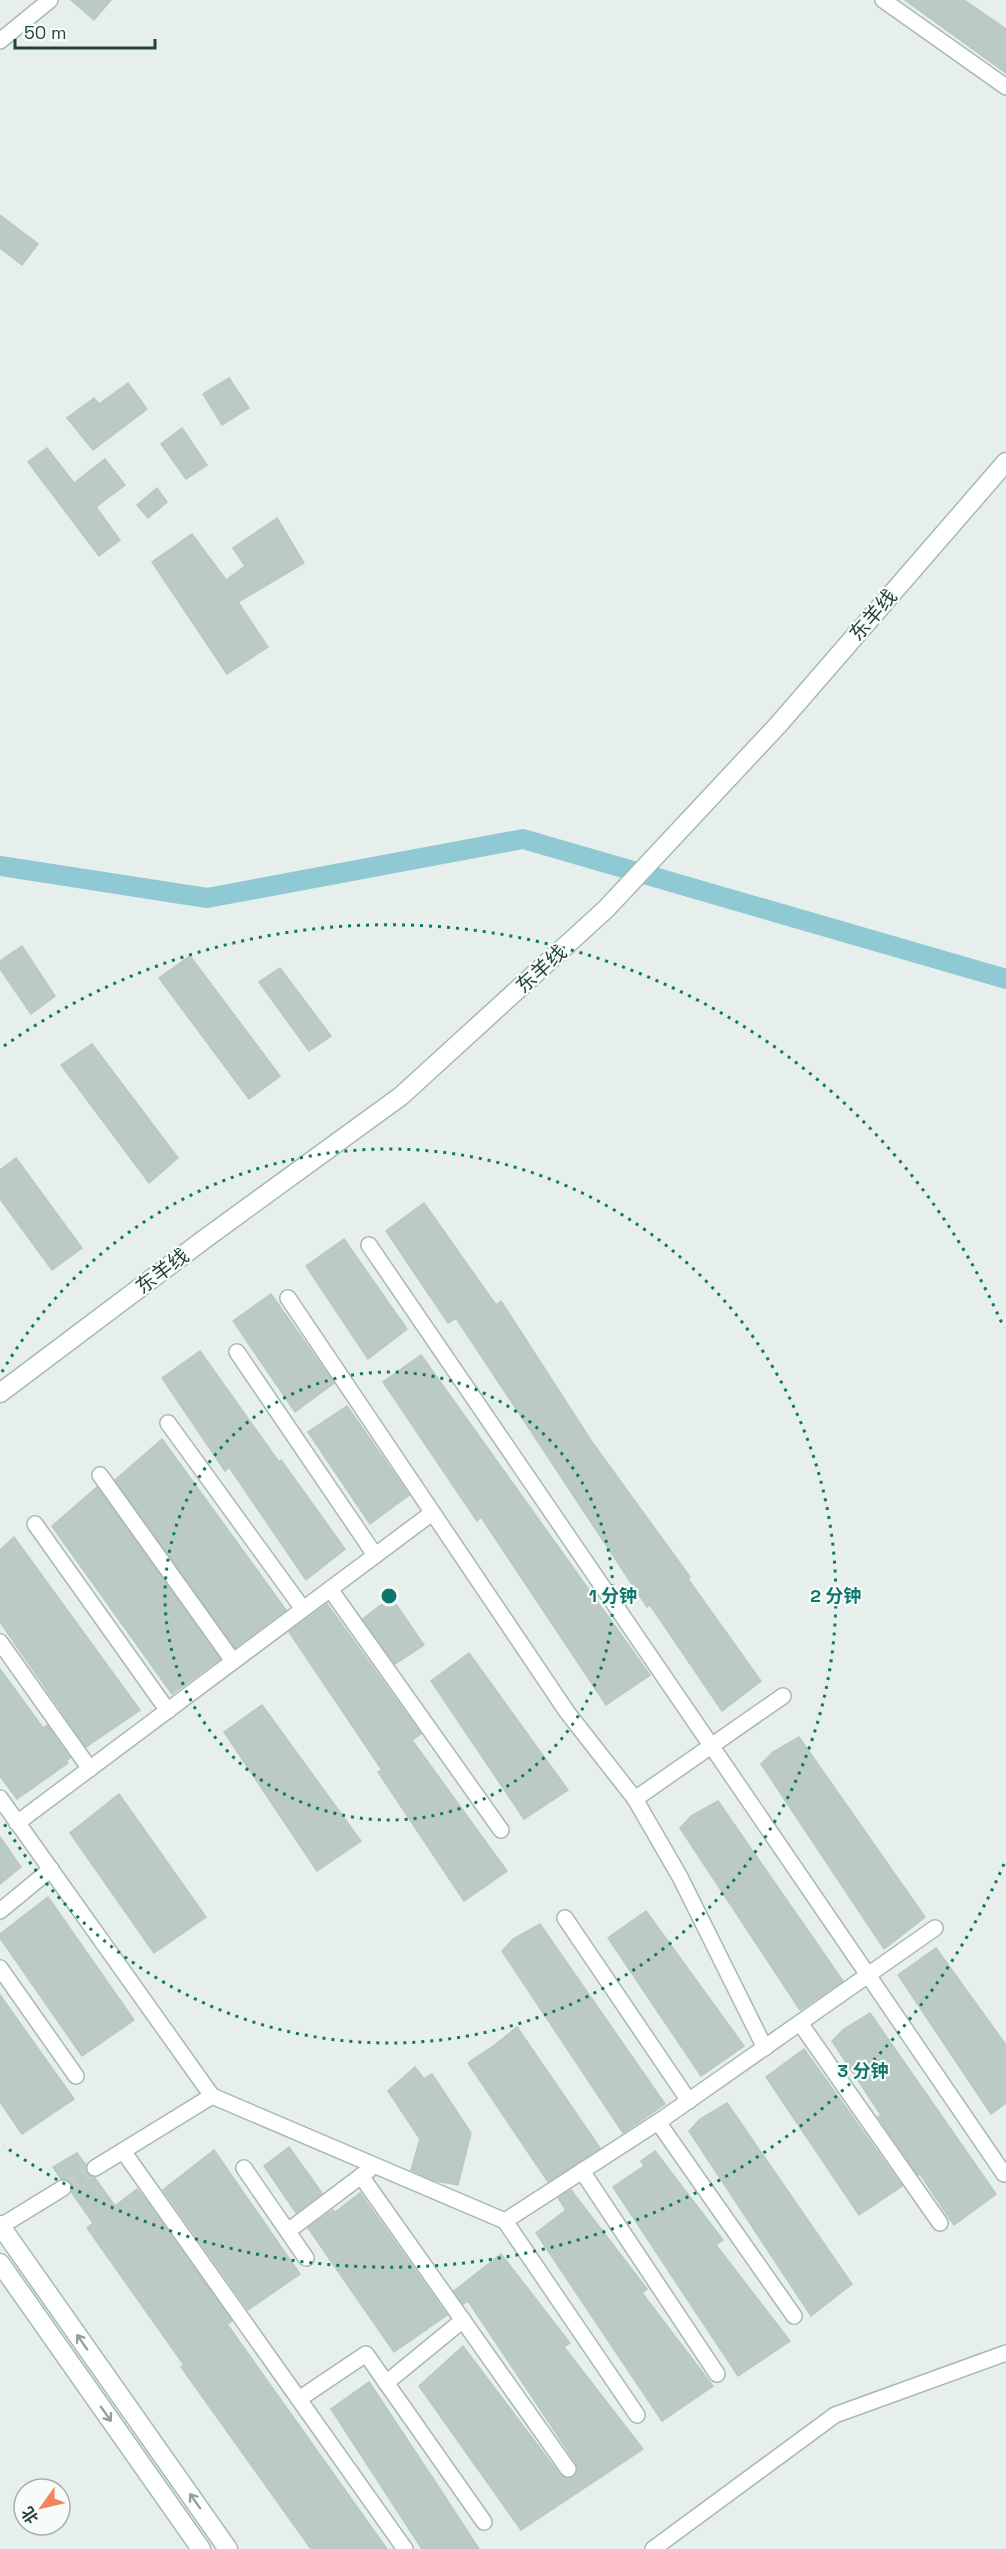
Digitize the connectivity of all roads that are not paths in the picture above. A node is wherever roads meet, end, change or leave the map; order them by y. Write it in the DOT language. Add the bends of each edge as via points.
graph roads {
  1 [pos="50,0"];
  2 [pos="883,0"];
  3 [pos="0,41"];
  4 [pos="1006,87"];
  5 [pos="1006,462"];
  6 [pos="369,1245"];
  7 [pos="288,1298"];
  8 [pos="237,1352"];
  9 [pos="0,1393"];
  10 [pos="168,1423"];
  11 [pos="100,1475"];
  12 [pos="432,1513"];
  13 [pos="35,1524"];
  14 [pos="375,1555"];
  15 [pos="330,1589"];
  16 [pos="303,1609"];
  17 [pos="0,1642"];
  18 [pos="233,1661"];
  19 [pos="783,1696"];
  20 [pos="168,1711"];
  21 [pos="711,1746"];
  22 [pos="90,1769"];
  23 [pos="0,1798"];
  24 [pos="635,1799"];
  25 [pos="18,1823"];
  26 [pos="501,1830"];
  27 [pos="51,1869"];
  28 [pos="0,1911"];
  29 [pos="565,1918"];
  30 [pos="935,1928"];
  31 [pos="0,1968"];
  32 [pos="868,1975"];
  33 [pos="800,2023"];
  34 [pos="765,2048"];
  35 [pos="76,2076"];
  36 [pos="212,2096"];
  37 [pos="689,2101"];
  38 [pos="658,2122"];
  39 [pos="123,2151"];
  40 [pos="375,2166"];
  41 [pos="95,2168"];
  42 [pos="244,2168"];
  43 [pos="582,2171"];
  44 [pos="1004,2174"];
  45 [pos="361,2176"];
  46 [pos="63,2188"];
  47 [pos="505,2221"];
  48 [pos="940,2223"];
  49 [pos="0,2226"];
  50 [pos="288,2231"];
  51 [pos="306,2258"];
  52 [pos="0,2264"];
  53 [pos="794,2316"];
  54 [pos="463,2320"];
  55 [pos="1006,2353"];
  56 [pos="717,2374"];
  57 [pos="386,2383"];
  58 [pos="299,2399"];
  59 [pos="638,2415"];
  60 [pos="568,2469"];
  61 [pos="484,2522"];
  62 [pos="201,2549"];
  63 [pos="228,2549"];
  64 [pos="405,2549"];
  65 [pos="653,2549"];
  1 -- 3 [label="street"];
  2 -- 4 [label="street"];
  5 -- 9 [label="main road, 东羊线" via="778,725 609,906 401,1096"];
  6 -- 21 [label="street"];
  7 -- 12 [label="street"];
  8 -- 14 [label="street"];
  10 -- 16 [label="street"];
  11 -- 18 [label="street"];
  12 -- 14 [label="street"];
  12 -- 24 [label="street" via="567,1712"];
  13 -- 20 [label="street"];
  14 -- 15 [label="street"];
  15 -- 16 [label="street"];
  15 -- 26 [label="street"];
  16 -- 18 [label="street"];
  17 -- 22 [label="street"];
  18 -- 20 [label="street"];
  19 -- 21 [label="street"];
  20 -- 22 [label="street"];
  21 -- 24 [label="street"];
  21 -- 32 [label="street"];
  22 -- 25 [label="street"];
  23 -- 25 [label="street"];
  24 -- 34 [label="street" via="680,1876"];
  25 -- 27 [label="street"];
  27 -- 28 [label="street"];
  27 -- 36 [label="street"];
  29 -- 37 [label="street"];
  30 -- 32 [label="street"];
  31 -- 35 [label="street"];
  32 -- 33 [label="street"];
  32 -- 44 [label="street"];
  33 -- 34 [label="street"];
  33 -- 48 [label="street"];
  34 -- 37 [label="street"];
  36 -- 39 [label="street"];
  36 -- 40 [label="street"];
  37 -- 38 [label="street"];
  38 -- 43 [label="street"];
  38 -- 53 [label="street"];
  39 -- 41 [label="street"];
  39 -- 58 [label="street"];
  40 -- 45 [label="street"];
  40 -- 47 [label="street"];
  42 -- 50 [label="street"];
  43 -- 47 [label="street"];
  43 -- 56 [label="street"];
  45 -- 50 [label="street"];
  45 -- 54 [label="street"];
  46 -- 49 [label="street"];
  47 -- 59 [label="street"];
  63 -- 49 [label="main road, one-way"];
  50 -- 51 [label="street"];
  52 -- 62 [label="main road, one-way"];
  54 -- 57 [label="street"];
  54 -- 60 [label="street"];
  55 -- 65 [label="street" via="835,2415"];
  57 -- 58 [label="street" via="366,2354"];
  57 -- 61 [label="street"];
  58 -- 64 [label="street"];
}
